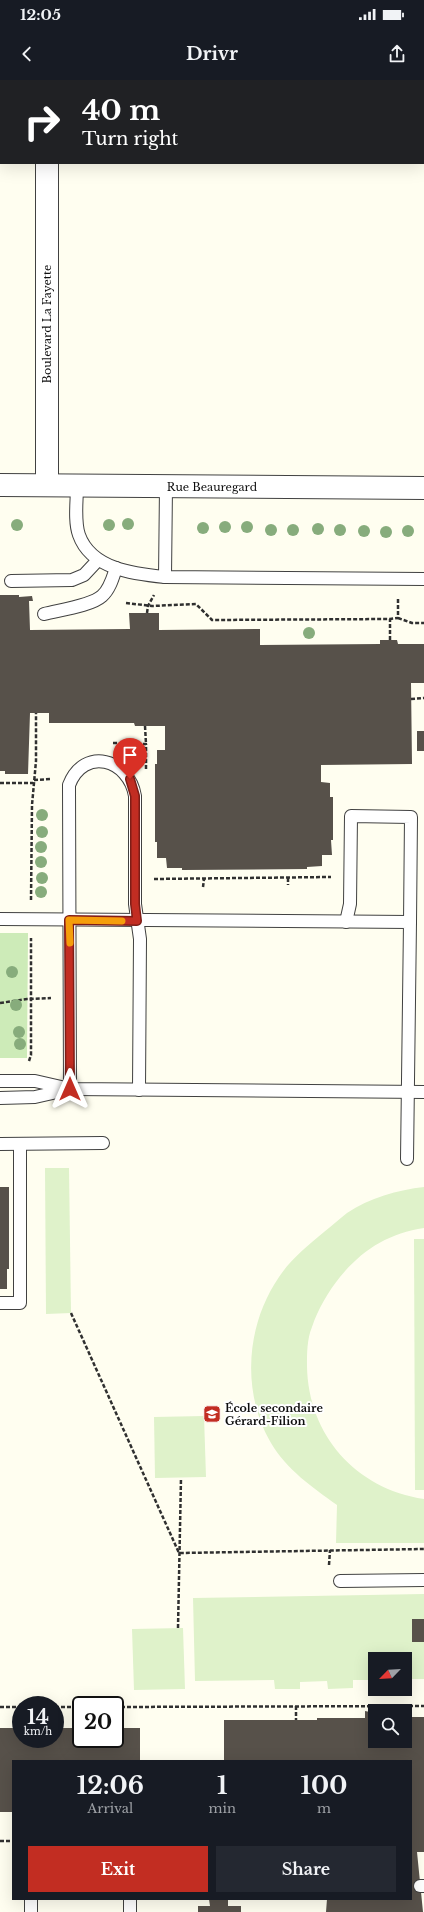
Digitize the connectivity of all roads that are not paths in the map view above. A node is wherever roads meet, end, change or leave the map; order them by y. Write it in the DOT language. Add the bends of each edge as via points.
graph roads {
  1 [pos="47,164"];
  2 [pos="0,485"];
  3 [pos="47,485"];
  4 [pos="77,486"];
  5 [pos="166,487"];
  6 [pos="424,488"];
  7 [pos="98,560"];
  8 [pos="116,568"];
  9 [pos="165,577"];
  10 [pos="424,578"];
  11 [pos="11,581"];
  12 [pos="44,614"];
  13 [pos="0,919"];
  14 [pos="69,920"];
  15 [pos="137,921"];
  16 [pos="346,922"];
  17 [pos="410,922"];
  18 [pos="0,1081"];
  19 [pos="70,1089"];
  20 [pos="139,1090"];
  21 [pos="408,1092"];
  22 [pos="424,1092"];
  23 [pos="0,1098"];
  24 [pos="0,1144"];
  25 [pos="20,1144"];
  26 [pos="103,1144"];
  27 [pos="407,1159"];
  28 [pos="0,1303"];
  29 [pos="424,1580"];
  30 [pos="340,1581"];
  31 [pos="31,1900"];
  32 [pos="130,1900"];
  33 [pos="31,1912"];
  34 [pos="130,1912"];
  1 -- 3 [label="street, Boulevard La Fayette"];
  2 -- 3 [label="street, Rue Beauregard"];
  3 -- 4 [label="street, Rue Beauregard"];
  4 -- 5 [label="street, Rue Beauregard"];
  4 -- 7 [label="lane" via="79,535 86,548"];
  5 -- 6 [label="street, Rue Beauregard"];
  5 -- 9 [label="lane"];
  7 -- 8 [label="lane"];
  7 -- 11 [label="lane" via="84,575 72,580"];
  8 -- 9 [label="lane"];
  8 -- 12 [label="lane" via="101,597"];
  9 -- 10 [label="lane"];
  13 -- 14 [label="lane"];
  14 -- 15 [label="lane"];
  14 -- 15 [label="lane" via="69,785 79,769 96,762 110,763 126,772 134,787"];
  14 -- 19 [label="lane"];
  15 -- 16 [label="lane"];
  15 -- 20 [label="lane" via="140,939"];
  16 -- 17 [label="lane"];
  16 -- 17 [label="lane" via="350,904 351,816 411,817"];
  17 -- 21 [label="lane"];
  18 -- 19 [label="lane" via="35,1081"];
  19 -- 20 [label="lane"];
  19 -- 23 [label="lane" via="35,1097"];
  20 -- 21 [label="lane"];
  21 -- 22 [label="lane"];
  21 -- 27 [label="lane"];
  24 -- 25 [label="lane"];
  25 -- 26 [label="lane"];
  25 -- 28 [label="lane" via="20,1303"];
  29 -- 30 [label="lane"];
  31 -- 33 [label="lane"];
  32 -- 34 [label="lane"];
}
